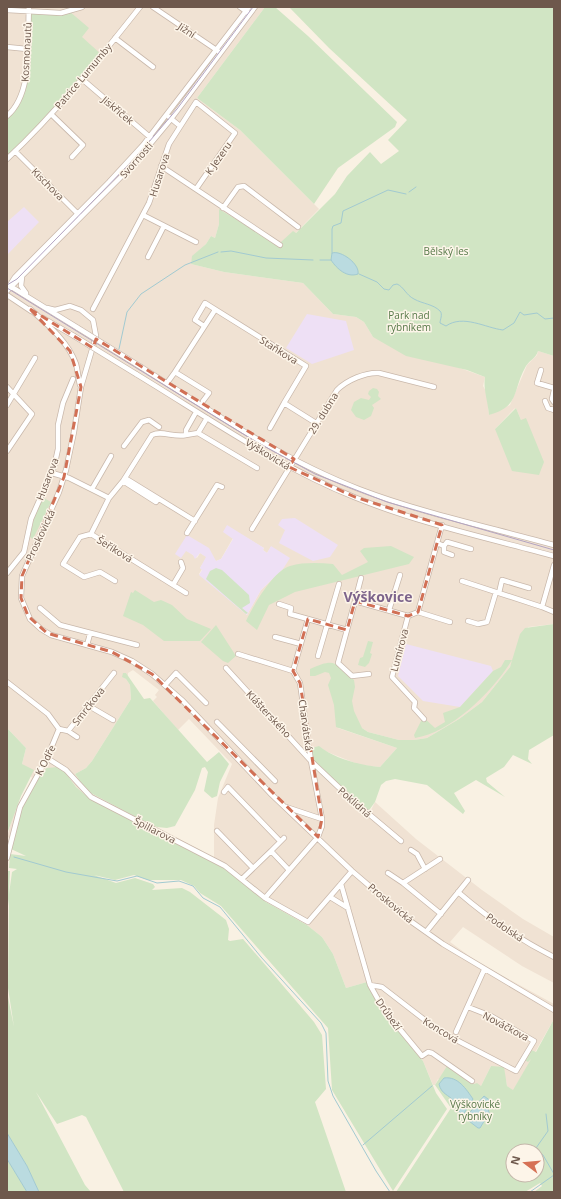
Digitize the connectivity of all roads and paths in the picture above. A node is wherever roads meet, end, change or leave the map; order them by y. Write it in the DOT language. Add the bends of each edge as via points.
graph roads {
  1 [pos="82,7"];
  2 [pos="140,7"];
  3 [pos="153,7"];
  4 [pos="240,7"];
  5 [pos="255,7"];
  6 [pos="28,9"];
  7 [pos="7,10"];
  8 [pos="248,11"];
  9 [pos="115,38"];
  10 [pos="7,47"];
  11 [pos="27,49"];
  12 [pos="219,51"];
  13 [pos="153,67"];
  14 [pos="82,79"];
  15 [pos="51,114"];
  16 [pos="7,116"];
  17 [pos="169,118"];
  18 [pos="180,126"];
  19 [pos="152,138"];
  20 [pos="15,151"];
  21 [pos="72,157"];
  22 [pos="7,159"];
  23 [pos="161,166"];
  24 [pos="196,189"];
  25 [pos="223,208"];
  26 [pos="80,215"];
  27 [pos="142,215"];
  28 [pos="164,226"];
  29 [pos="298,228"];
  30 [pos="196,242"];
  31 [pos="280,245"];
  32 [pos="148,257"];
  33 [pos="24,275"];
  34 [pos="8,286"];
  35 [pos="7,295"];
  36 [pos="31,298"];
  37 [pos="47,308"];
  38 [pos="93,308"];
  39 [pos="30,309"];
  40 [pos="61,309"];
  41 [pos="215,310"];
  42 [pos="64,320"];
  43 [pos="204,326"];
  44 [pos="35,358"];
  45 [pos="541,370"];
  46 [pos="176,372"];
  47 [pos="73,379"];
  48 [pos="167,383"];
  49 [pos="7,387"];
  50 [pos="81,387"];
  51 [pos="434,387"];
  52 [pos="554,389"];
  53 [pos="14,394"];
  54 [pos="203,401"];
  55 [pos="544,401"];
  56 [pos="554,402"];
  57 [pos="284,403"];
  58 [pos="7,405"];
  59 [pos="554,410"];
  60 [pos="195,414"];
  61 [pos="207,418"];
  62 [pos="316,423"];
  63 [pos="270,428"];
  64 [pos="158,430"];
  65 [pos="198,433"];
  66 [pos="186,435"];
  67 [pos="124,446"];
  68 [pos="7,451"];
  69 [pos="111,456"];
  70 [pos="291,463"];
  71 [pos="257,468"];
  72 [pos="52,473"];
  73 [pos="64,477"];
  74 [pos="124,480"];
  75 [pos="222,487"];
  76 [pos="92,489"];
  77 [pos="109,498"];
  78 [pos="195,521"];
  79 [pos="442,525"];
  80 [pos="252,529"];
  81 [pos="187,533"];
  82 [pos="91,534"];
  83 [pos="437,543"];
  84 [pos="554,544"];
  85 [pos="444,546"];
  86 [pos="471,549"];
  87 [pos="452,555"];
  88 [pos="554,556"];
  89 [pos="181,562"];
  90 [pos="554,568"];
  91 [pos="7,573"];
  92 [pos="400,574"];
  93 [pos="361,578"];
  94 [pos="115,581"];
  95 [pos="462,581"];
  96 [pos="339,584"];
  97 [pos="173,585"];
  98 [pos="529,588"];
  99 [pos="498,592"];
  100 [pos="186,593"];
  101 [pos="355,601"];
  102 [pos="279,604"];
  103 [pos="40,608"];
  104 [pos="542,608"];
  105 [pos="390,610"];
  106 [pos="418,612"];
  107 [pos="554,612"];
  108 [pos="408,616"];
  109 [pos="308,619"];
  110 [pos="468,621"];
  111 [pos="450,622"];
  112 [pos="327,625"];
  113 [pos="347,630"];
  114 [pos="90,634"];
  115 [pos="275,636"];
  116 [pos="301,644"];
  117 [pos="87,645"];
  118 [pos="137,645"];
  119 [pos="238,654"];
  120 [pos="318,656"];
  121 [pos="226,668"];
  122 [pos="294,671"];
  123 [pos="114,673"];
  124 [pos="368,674"];
  125 [pos="7,682"];
  126 [pos="166,684"];
  127 [pos="206,703"];
  128 [pos="88,706"];
  129 [pos="424,719"];
  130 [pos="113,720"];
  131 [pos="217,722"];
  132 [pos="59,729"];
  133 [pos="68,731"];
  134 [pos="77,737"];
  135 [pos="47,758"];
  136 [pos="311,761"];
  137 [pos="257,762"];
  138 [pos="249,770"];
  139 [pos="275,781"];
  140 [pos="224,792"];
  141 [pos="285,807"];
  142 [pos="322,819"];
  143 [pos="217,831"];
  144 [pos="222,836"];
  145 [pos="318,837"];
  146 [pos="217,840"];
  147 [pos="401,841"];
  148 [pos="411,850"];
  149 [pos="271,851"];
  150 [pos="7,858"];
  151 [pos="440,859"];
  152 [pos="253,868"];
  153 [pos="425,868"];
  154 [pos="289,870"];
  155 [pos="352,870"];
  156 [pos="388,873"];
  157 [pos="242,879"];
  158 [pos="468,880"];
  159 [pos="403,883"];
  160 [pos="341,884"];
  161 [pos="458,892"];
  162 [pos="330,897"];
  163 [pos="265,898"];
  164 [pos="348,908"];
  165 [pos="441,914"];
  166 [pos="426,932"];
  167 [pos="554,957"];
  168 [pos="484,970"];
  169 [pos="370,985"];
  170 [pos="468,1007"];
  171 [pos="554,1010"];
  172 [pos="456,1032"];
  173 [pos="516,1072"];
  174 [pos="472,1081"];
  1 -- 6 [label="street" via="61,13"];
  2 -- 9 [label="street, Patrice Lumumby"];
  3 -- 12 [label="street, Jižní"];
  4 -- 8 [label="street"];
  5 -- 8 [label="street, Svornosti"];
  6 -- 7 [label="street"];
  6 -- 11 [label="street, Kosmonautů"];
  8 -- 12 [label="street, Svornosti"];
  9 -- 13 [label="street, Patrice Lumumby"];
  9 -- 14 [label="street, Patrice Lumumby"];
  10 -- 11 [label="street"];
  11 -- 16 [label="street, Kosmonautů" via="23,91 13,111"];
  12 -- 17 [label="street, Svornosti"];
  14 -- 15 [label="street, Patrice Lumumby"];
  14 -- 19 [label="street, Jiskřiček"];
  15 -- 20 [label="street, Patrice Lumumby"];
  15 -- 21 [label="street, Patrice Lumumby" via="84,145"];
  17 -- 18 [label="street"];
  17 -- 19 [label="street, Svornosti"];
  18 -- 23 [label="street, Husarova" via="169,144"];
  18 -- 24 [label="street, K Jezeru" via="196,102 235,133"];
  19 -- 26 [label="street, Svornosti"];
  20 -- 22 [label="street, Patrice Lumumby"];
  20 -- 26 [label="street, Kischova"];
  23 -- 24 [label="street"];
  23 -- 27 [label="street, Husarova" via="149,203"];
  24 -- 25 [label="street"];
  25 -- 29 [label="street" via="238,187 244,186"];
  25 -- 31 [label="street"];
  26 -- 33 [label="street, Svornosti"];
  26 -- 34 [label="street, Svornosti"];
  27 -- 28 [label="street"];
  27 -- 38 [label="street, Husarova"];
  28 -- 30 [label="street"];
  28 -- 32 [label="street"];
  33 -- 34 [label="street, Svornosti"];
  33 -- 36 [label="street" via="21,288"];
  34 -- 36 [label="street, Výškovická"];
  35 -- 39 [label="street, Výškovická"];
  36 -- 37 [label="street, Výškovická"];
  37 -- 40 [label="street"];
  37 -- 42 [label="street, Výškovická"];
  39 -- 50 [label="street" via="70,351"];
  39 -- 61 [label="street, Výškovická, bridge"];
  40 -- 42 [label="street" via="59,314"];
  40 -- 50 [label="street" via="70,306 82,310 90,317 96,329 96,338"];
  41 -- 43 [label="street"];
  41 -- 43 [label="street" via="205,303 195,320"];
  41 -- 57 [label="street, Staňkova" via="306,366"];
  42 -- 48 [label="street, Výškovická, bridge"];
  43 -- 46 [label="street"];
  44 -- 53 [label="street"];
  45 -- 52 [label="street" via="537,383"];
  46 -- 48 [label="street"];
  46 -- 54 [label="street" via="208,392"];
  47 -- 72 [label="street, Husarova" via="63,403 58,425 58,448"];
  48 -- 70 [label="street, Výškovická"];
  49 -- 53 [label="street"];
  50 -- 73 [label="street, Proskovická"];
  51 -- 62 [label="street, 29. dubna" via="371,372 342,384"];
  52 -- 56 [label="street"];
  53 -- 58 [label="street"];
  53 -- 68 [label="street" via="32,414"];
  55 -- 59 [label="street" via="548,408"];
  57 -- 62 [label="street"];
  57 -- 63 [label="street, Staňkova"];
  60 -- 66 [label="street"];
  61 -- 65 [label="street"];
  61 -- 70 [label="street, Výškovická"];
  62 -- 70 [label="street, 29. dubna"];
  64 -- 66 [label="street" via="178,437"];
  64 -- 67 [label="street" via="149,420 142,422"];
  64 -- 74 [label="street, Šeříková" via="152,435"];
  65 -- 66 [label="street"];
  65 -- 71 [label="street"];
  69 -- 76 [label="street"];
  70 -- 79 [label="street, Výškovická" via="355,497"];
  70 -- 80 [label="street, 29. dubna"];
  70 -- 84 [label="street, Výškovická" via="384,498"];
  72 -- 73 [label="street"];
  72 -- 91 [label="street, Husarova" via="32,518 24,552"];
  73 -- 76 [label="street"];
  73 -- 117 [label="street, Proskovická" via="23,570 20,595 28,616 38,628 56,637"];
  74 -- 77 [label="street, Šeříková"];
  74 -- 78 [label="street"];
  75 -- 78 [label="street" via="217,485"];
  76 -- 77 [label="street"];
  77 -- 82 [label="street, Šeříková"];
  78 -- 81 [label="street"];
  79 -- 83 [label="street"];
  79 -- 88 [label="street, Výškovická"];
  82 -- 94 [label="street" via="80,537 63,564 84,577 100,572"];
  82 -- 97 [label="street, Šeříková"];
  83 -- 85 [label="street"];
  83 -- 106 [label="street"];
  85 -- 86 [label="street" via="447,542"];
  85 -- 87 [label="street" via="444,552"];
  89 -- 97 [label="street" via="183,568"];
  90 -- 104 [label="street"];
  92 -- 105 [label="street"];
  93 -- 101 [label="street"];
  95 -- 99 [label="street"];
  96 -- 112 [label="street"];
  97 -- 100 [label="street, Šeříková"];
  98 -- 99 [label="street" via="502,580"];
  99 -- 104 [label="street"];
  99 -- 110 [label="street" via="487,622 478,624"];
  101 -- 105 [label="street, Lumírova"];
  101 -- 113 [label="street"];
  102 -- 109 [label="street" via="291,608 290,614"];
  103 -- 114 [label="street" via="60,624"];
  104 -- 107 [label="street"];
  105 -- 108 [label="street, Lumírova"];
  106 -- 108 [label="street, Lumírova"];
  106 -- 111 [label="street"];
  108 -- 129 [label="street, Lumírova" via="392,678 415,702 414,708"];
  109 -- 112 [label="street"];
  109 -- 116 [label="street"];
  112 -- 113 [label="street"];
  112 -- 120 [label="street"];
  113 -- 124 [label="street" via="338,663 352,676"];
  114 -- 117 [label="street"];
  114 -- 118 [label="street"];
  115 -- 116 [label="street"];
  116 -- 122 [label="street"];
  117 -- 126 [label="street, Proskovická" via="132,661"];
  119 -- 122 [label="street"];
  121 -- 136 [label="street, Klášterského"];
  122 -- 136 [label="street, Charvátská" via="300,683"];
  123 -- 128 [label="street, Smrčkova"];
  125 -- 132 [label="street" via="48,714"];
  126 -- 127 [label="street" via="176,673"];
  126 -- 138 [label="street, Proskovická"];
  128 -- 130 [label="street"];
  128 -- 133 [label="street, Smrčkova"];
  131 -- 137 [label="street"];
  132 -- 133 [label="street, Smrčkova"];
  132 -- 135 [label="street, K Odře"];
  133 -- 134 [label="street"];
  135 -- 150 [label="street, K Odře" via="20,807"];
  135 -- 157 [label="street, Špillarova" via="66,770 91,797 225,866"];
  136 -- 142 [label="street, Charvátská"];
  136 -- 147 [label="street, Poklidná"];
  137 -- 138 [label="street"];
  137 -- 139 [label="street"];
  138 -- 141 [label="street, Proskovická"];
  140 -- 149 [label="street" via="228,787 282,840"];
  141 -- 142 [label="street"];
  141 -- 145 [label="street, Proskovická"];
  142 -- 145 [label="street, Charvátská"];
  143 -- 144 [label="street"];
  144 -- 146 [label="street"];
  144 -- 152 [label="street"];
  145 -- 154 [label="street"];
  145 -- 155 [label="street, Proskovická"];
  148 -- 153 [label="street" via="417,854"];
  149 -- 152 [label="street"];
  149 -- 154 [label="street"];
  151 -- 153 [label="street"];
  152 -- 157 [label="street"];
  153 -- 159 [label="street"];
  154 -- 163 [label="street"];
  155 -- 160 [label="street, Špillarova"];
  155 -- 166 [label="street, Proskovická"];
  156 -- 159 [label="street"];
  157 -- 163 [label="street, Špillarova"];
  158 -- 161 [label="street"];
  159 -- 165 [label="street"];
  160 -- 162 [label="street, Špillarova"];
  160 -- 164 [label="street, Drůbeží"];
  161 -- 165 [label="street"];
  161 -- 167 [label="street, Podolská" via="520,937"];
  162 -- 163 [label="street, Špillarova" via="308,922"];
  162 -- 164 [label="street"];
  164 -- 169 [label="street, Drůbeží"];
  165 -- 166 [label="street"];
  166 -- 168 [label="street, Proskovická"];
  168 -- 170 [label="street"];
  168 -- 171 [label="street, Proskovická"];
  169 -- 173 [label="street, Koncová" via="382,987 439,1031"];
  169 -- 174 [label="street, Drůbeží" via="384,1010 422,1056 428,1052 432,1053"];
  170 -- 172 [label="street"];
  170 -- 173 [label="street, Nováčkova" via="491,1016 534,1041"];
}
